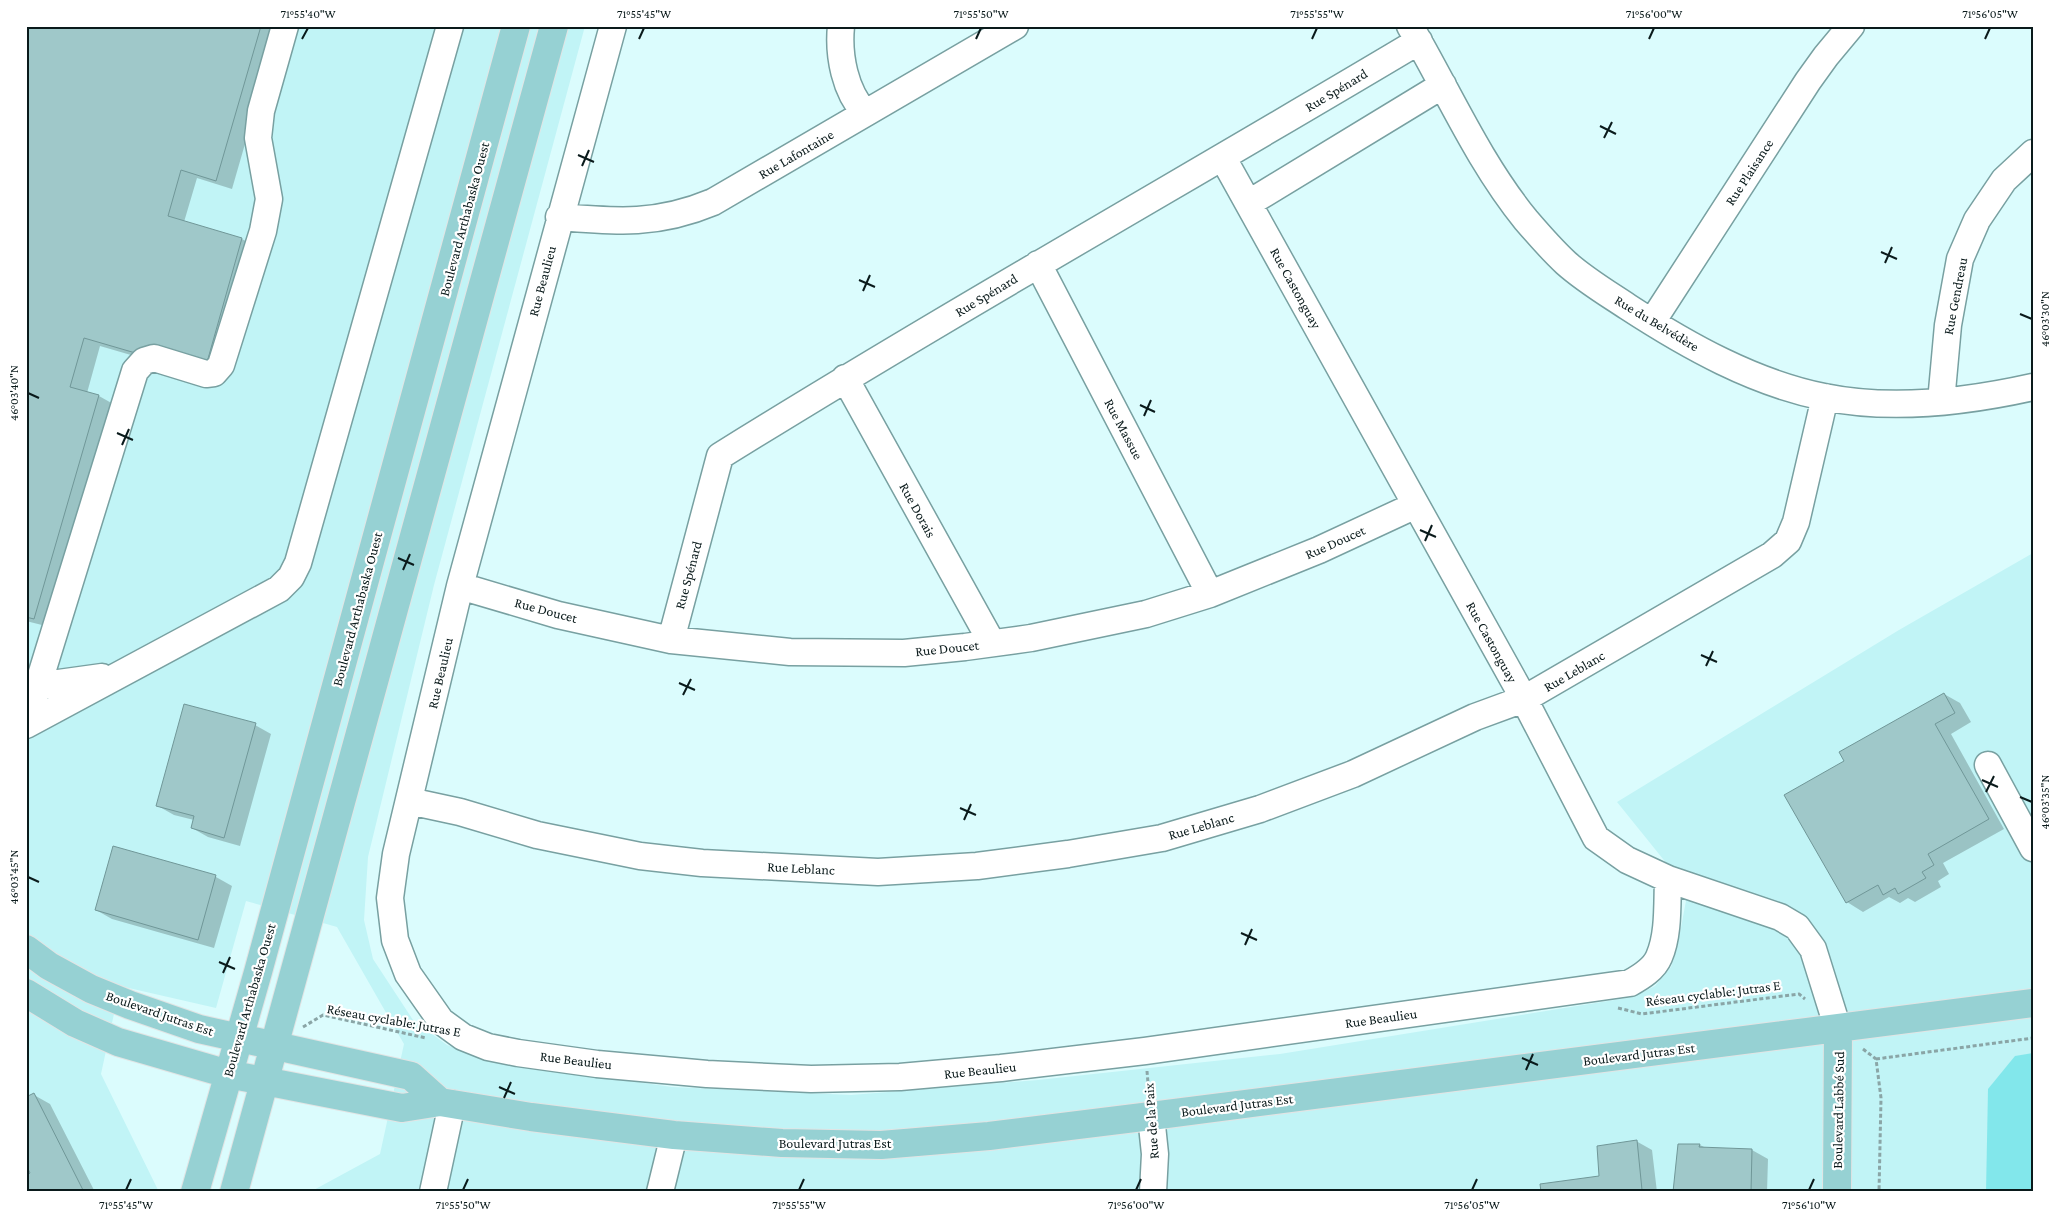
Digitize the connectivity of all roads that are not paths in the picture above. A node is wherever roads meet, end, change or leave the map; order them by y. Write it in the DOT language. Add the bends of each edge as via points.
graph roads {
  1 [pos="285,26"];
  2 [pos="450,26"];
  3 [pos="516,26"];
  4 [pos="554,26"];
  5 [pos="612,26"];
  6 [pos="841,26"];
  7 [pos="1015,26"];
  8 [pos="1851,26"];
  9 [pos="1414,34"];
  10 [pos="1443,85"];
  11 [pos="865,113"];
  12 [pos="2033,153"];
  13 [pos="1223,158"];
  14 [pos="1249,204"];
  15 [pos="560,217"];
  16 [pos="1038,264"];
  17 [pos="1652,322"];
  18 [pos="845,378"];
  19 [pos="2033,387"];
  20 [pos="1825,397"];
  21 [pos="1941,402"];
  22 [pos="1416,505"];
  23 [pos="460,586"];
  24 [pos="1210,594"];
  25 [pos="671,640"];
  26 [pos="992,643"];
  27 [pos="121,674"];
  28 [pos="32,685"];
  29 [pos="1524,699"];
  30 [pos="26,724"];
  31 [pos="1988,765"];
  32 [pos="409,801"];
  33 [pos="2033,848"];
  34 [pos="1668,879"];
  35 [pos="26,949"];
  36 [pos="26,993"];
  37 [pos="2033,1003"];
  38 [pos="1838,1029"];
  39 [pos="238,1038"];
  40 [pos="273,1045"];
  41 [pos="228,1074"];
  42 [pos="265,1081"];
  43 [pos="446,1103"];
  44 [pos="1151,1116"];
  45 [pos="674,1135"];
  46 [pos="195,1192"];
  47 [pos="234,1192"];
  48 [pos="433,1192"];
  49 [pos="660,1192"];
  50 [pos="1153,1192"];
  51 [pos="1837,1192"];
  1 -- 28 [label="street" via="261,111 258,138 270,199 221,365 214,373 206,374 154,358 144,361 135,371"];
  2 -- 27 [label="street" via="292,578 278,589"];
  3 -- 39 [label="main road, Boulevard Arthabaska Ouest"];
  4 -- 40 [label="main road"];
  5 -- 15 [label="street, Rue Beaulieu"];
  6 -- 11 [label="street" via="839,41 846,77 857,104"];
  7 -- 11 [label="street, Rue Lafontaine"];
  8 -- 17 [label="street, Rue Plaisance" via="1808,81"];
  9 -- 10 [label="street, Rue du Belvédère"];
  9 -- 13 [label="street, Rue Spénard"];
  10 -- 14 [label="street"];
  10 -- 17 [label="street, Rue du Belvédère" via="1481,155 1526,219 1566,263"];
  11 -- 15 [label="street, Rue Lafontaine" via="714,202 687,213 625,221"];
  12 -- 21 [label="street, Rue Gendreau" via="2004,180 1977,220 1960,258 1948,325"];
  13 -- 14 [label="street, Rue Castonguay"];
  13 -- 16 [label="street, Rue Spénard"];
  14 -- 22 [label="street, Rue Castonguay"];
  15 -- 23 [label="street, Rue Beaulieu"];
  16 -- 18 [label="street, Rue Spénard"];
  16 -- 24 [label="street, Rue Massue"];
  17 -- 20 [label="street, Rue du Belvédère" via="1717,359 1778,384"];
  18 -- 25 [label="street, Rue Spénard" via="720,456"];
  18 -- 26 [label="street, Rue Dorais"];
  19 -- 21 [label="street, Rue du Belvédère"];
  20 -- 21 [label="street, Rue du Belvédère" via="1875,403"];
  20 -- 29 [label="street, Rue Leblanc" via="1796,522 1788,541 1772,555"];
  22 -- 24 [label="street, Rue Doucet" via="1319,550"];
  22 -- 29 [label="street, Rue Castonguay"];
  23 -- 25 [label="street, Rue Doucet" via="558,615"];
  23 -- 32 [label="street, Rue Beaulieu"];
  24 -- 26 [label="street, Rue Doucet" via="1146,614"];
  25 -- 26 [label="street, Rue Doucet" via="799,652 904,653"];
  27 -- 28 [label="street"];
  27 -- 30 [label="street"];
  28 -- 30 [label="street"];
  29 -- 32 [label="street, Rue Leblanc" via="1476,717 1352,774 1260,809 1162,838 977,866 878,872 702,863 640,856 537,835"];
  29 -- 34 [label="street, Rue Castonguay" via="1596,838 1627,860"];
  31 -- 33 [label="street"];
  32 -- 34 [label="street, Rue Beaulieu" via="396,854 390,898 395,940 408,974 441,1022 463,1037 488,1047 518,1053 707,1074 812,1079 900,1077 1145,1051 1630,983 1659,958 1665,936"];
  34 -- 38 [label="street, Rue Castonguay" via="1780,917 1797,927 1813,949"];
  35 -- 39 [label="main road, Boulevard Jutras Est" via="49,966 107,995 199,1028"];
  36 -- 41 [label="main road, Boulevard Jutras Est" via="75,1023 118,1042"];
  37 -- 38 [label="main road, Boulevard Jutras Est"];
  38 -- 44 [label="main road, Boulevard Jutras Est"];
  38 -- 51 [label="main road, Boulevard Labbé Sud"];
  39 -- 40 [label="main road, Boulevard Jutras Est"];
  39 -- 41 [label="main road, Boulevard Arthabaska Ouest"];
  40 -- 42 [label="main road"];
  40 -- 43 [label="main road, Boulevard Jutras Est" via="411,1076"];
  41 -- 42 [label="main road, Boulevard Jutras Est"];
  41 -- 46 [label="main road, Boulevard Arthabaska Ouest"];
  42 -- 43 [label="main road, Boulevard Jutras Est" via="402,1108"];
  42 -- 47 [label="main road"];
  43 -- 45 [label="main road, Boulevard Jutras Est"];
  43 -- 48 [label="street"];
  44 -- 45 [label="main road, Boulevard Jutras Est" via="989,1136 880,1145 782,1143"];
  44 -- 50 [label="street, Rue de la Paix"];
  45 -- 49 [label="street"];
}
